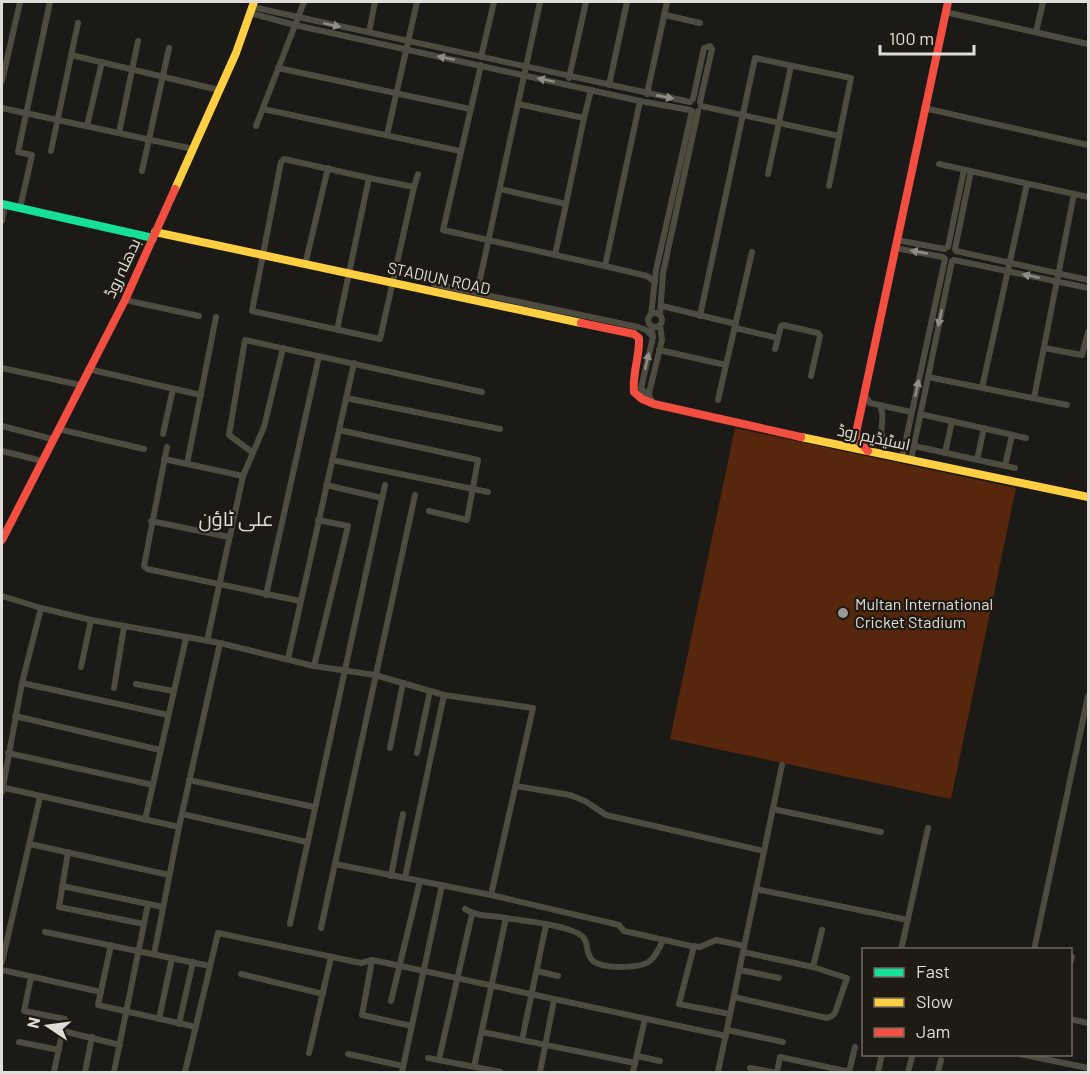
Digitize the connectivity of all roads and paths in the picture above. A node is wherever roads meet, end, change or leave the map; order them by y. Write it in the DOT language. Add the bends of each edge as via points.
graph roads {
  1 [pos="20,2"];
  2 [pos="50,2"];
  3 [pos="304,2"];
  4 [pos="375,2"];
  5 [pos="417,2"];
  6 [pos="492,2"];
  7 [pos="540,2"];
  8 [pos="586,2"];
  9 [pos="627,2"];
  10 [pos="667,2"];
  11 [pos="948,2"];
  12 [pos="1043,2"];
  13 [pos="252,7"];
  14 [pos="945,12"];
  15 [pos="664,15"];
  16 [pos="274,16"];
  17 [pos="298,18"];
  18 [pos="78,23"];
  19 [pos="700,23"];
  20 [pos="295,25"];
  21 [pos="369,32"];
  22 [pos="1036,32"];
  23 [pos="138,41"];
  24 [pos="409,41"];
  25 [pos="1089,44"];
  26 [pos="169,48"];
  27 [pos="407,49"];
  28 [pos="71,55"];
  29 [pos="481,57"];
  30 [pos="102,62"];
  31 [pos="481,65"];
  32 [pos="526,66"];
  33 [pos="791,66"];
  34 [pos="278,68"];
  35 [pos="132,69"];
  36 [pos="524,75"];
  37 [pos="163,76"];
  38 [pos="569,76"];
  39 [pos="2,81"];
  40 [pos="567,85"];
  41 [pos="609,85"];
  42 [pos="219,90"];
  43 [pos="591,90"];
  44 [pos="647,94"];
  45 [pos="396,95"];
  46 [pos="640,101"];
  47 [pos="518,104"];
  48 [pos="695,106"];
  49 [pos="2,108"];
  50 [pos="924,108"];
  51 [pos="262,109"];
  52 [pos="470,109"];
  53 [pos="26,113"];
  54 [pos="743,115"];
  55 [pos="584,118"];
  56 [pos="58,120"];
  57 [pos="779,123"];
  58 [pos="87,126"];
  59 [pos="256,126"];
  60 [pos="119,133"];
  61 [pos="387,135"];
  62 [pos="839,136"];
  63 [pos="149,139"];
  64 [pos="1089,145"];
  65 [pos="193,148"];
  66 [pos="51,151"];
  67 [pos="460,151"];
  68 [pos="939,164"];
  69 [pos="328,168"];
  70 [pos="968,170"];
  71 [pos="142,171"];
  72 [pos="418,174"];
  73 [pos="768,174"];
  74 [pos="369,178"];
  75 [pos="1027,184"];
  76 [pos="830,186"];
  77 [pos="414,187"];
  78 [pos="500,189"];
  79 [pos="1074,194"];
  80 [pos="1089,197"];
  81 [pos="566,204"];
  82 [pos="3,205"];
  83 [pos="20,208"];
  84 [pos="2,221"];
  85 [pos="154,235"];
  86 [pos="489,240"];
  87 [pos="896,244"];
  88 [pos="752,252"];
  89 [pos="950,254"];
  90 [pos="555,255"];
  91 [pos="262,256"];
  92 [pos="1009,262"];
  93 [pos="305,265"];
  94 [pos="605,266"];
  95 [pos="1008,271"];
  96 [pos="1058,273"];
  97 [pos="349,274"];
  98 [pos="1089,280"];
  99 [pos="1057,281"];
  100 [pos="655,282"];
  101 [pos="392,284"];
  102 [pos="434,284"];
  103 [pos="1089,288"];
  104 [pos="477,293"];
  105 [pos="125,300"];
  106 [pos="662,306"];
  107 [pos="651,315"];
  108 [pos="660,315"];
  109 [pos="199,316"];
  110 [pos="700,316"];
  111 [pos="216,317"];
  112 [pos="651,325"];
  113 [pos="660,325"];
  114 [pos="736,326"];
  115 [pos="338,330"];
  116 [pos="1089,332"];
  117 [pos="653,337"];
  118 [pos="778,338"];
  119 [pos="283,348"];
  120 [pos="1044,348"];
  121 [pos="775,349"];
  122 [pos="659,350"];
  123 [pos="319,356"];
  124 [pos="354,363"];
  125 [pos="726,365"];
  126 [pos="2,369"];
  127 [pos="88,369"];
  128 [pos="812,376"];
  129 [pos="928,376"];
  130 [pos="80,385"];
  131 [pos="982,388"];
  132 [pos="173,389"];
  133 [pos="482,392"];
  134 [pos="864,394"];
  135 [pos="201,395"];
  136 [pos="346,398"];
  137 [pos="1034,398"];
  138 [pos="718,400"];
  139 [pos="652,402"];
  140 [pos="880,405"];
  141 [pos="1067,405"];
  142 [pos="911,412"];
  143 [pos="920,414"];
  144 [pos="952,421"];
  145 [pos="2,426"];
  146 [pos="984,428"];
  147 [pos="58,429"];
  148 [pos="500,429"];
  149 [pos="339,430"];
  150 [pos="163,434"];
  151 [pos="1012,435"];
  152 [pos="1026,438"];
  153 [pos="52,439"];
  154 [pos="904,445"];
  155 [pos="914,446"];
  156 [pos="167,447"];
  157 [pos="144,449"];
  158 [pos="2,451"];
  159 [pos="252,452"];
  160 [pos="868,452"];
  161 [pos="945,453"];
  162 [pos="164,459"];
  163 [pos="906,459"];
  164 [pos="332,460"];
  165 [pos="977,460"];
  166 [pos="42,461"];
  167 [pos="187,464"];
  168 [pos="1005,466"];
  169 [pos="1015,468"];
  170 [pos="243,476"];
  171 [pos="326,485"];
  172 [pos="385,485"];
  173 [pos="473,489"];
  174 [pos="488,492"];
  175 [pos="416,495"];
  176 [pos="1089,497"];
  177 [pos="382,498"];
  178 [pos="429,511"];
  179 [pos="318,520"];
  180 [pos="152,521"];
  181 [pos="3,535"];
  182 [pos="229,537"];
  183 [pos="218,584"];
  184 [pos="266,595"];
  185 [pos="2,596"];
  186 [pos="300,601"];
  187 [pos="41,608"];
  188 [pos="91,620"];
  189 [pos="124,627"];
  190 [pos="186,638"];
  191 [pos="207,641"];
  192 [pos="220,643"];
  193 [pos="288,659"];
  194 [pos="314,666"];
  195 [pos="81,667"];
  196 [pos="344,670"];
  197 [pos="375,675"];
  198 [pos="22,683"];
  199 [pos="403,683"];
  200 [pos="136,684"];
  201 [pos="114,688"];
  202 [pos="173,691"];
  203 [pos="430,691"];
  204 [pos="444,695"];
  205 [pos="1089,696"];
  206 [pos="168,715"];
  207 [pos="15,716"];
  208 [pos="390,748"];
  209 [pos="160,750"];
  210 [pos="8,753"];
  211 [pos="417,753"];
  212 [pos="782,765"];
  213 [pos="189,780"];
  214 [pos="153,785"];
  215 [pos="516,786"];
  216 [pos="2,792"];
  217 [pos="40,797"];
  218 [pos="314,807"];
  219 [pos="773,809"];
  220 [pos="182,814"];
  221 [pos="403,814"];
  222 [pos="145,820"];
  223 [pos="179,827"];
  224 [pos="928,828"];
  225 [pos="881,832"];
  226 [pos="307,842"];
  227 [pos="30,844"];
  228 [pos="764,851"];
  229 [pos="68,852"];
  230 [pos="335,864"];
  231 [pos="169,875"];
  232 [pos="391,876"];
  233 [pos="405,878"];
  234 [pos="420,881"];
  235 [pos="442,885"];
  236 [pos="62,886"];
  237 [pos="756,889"];
  238 [pos="491,895"];
  239 [pos="148,904"];
  240 [pos="163,907"];
  241 [pos="465,909"];
  242 [pos="472,914"];
  243 [pos="573,914"];
  244 [pos="506,918"];
  245 [pos="908,920"];
  246 [pos="144,924"];
  247 [pos="290,924"];
  248 [pos="546,925"];
  249 [pos="321,928"];
  250 [pos="570,930"];
  251 [pos="822,930"];
  252 [pos="45,932"];
  253 [pos="663,940"];
  254 [pos="4,943"];
  255 [pos="111,945"];
  256 [pos="694,946"];
  257 [pos="902,948"];
  258 [pos="1034,948"];
  259 [pos="744,949"];
  260 [pos="139,951"];
  261 [pos="154,954"];
  262 [pos="331,957"];
  263 [pos="172,958"];
  264 [pos="372,960"];
  265 [pos="2,962"];
  266 [pos="193,962"];
  267 [pos="399,965"];
  268 [pos="210,966"];
  269 [pos="813,967"];
  270 [pos="2,970"];
  271 [pos="740,970"];
  272 [pos="424,971"];
  273 [pos="537,971"];
  274 [pos="241,974"];
  275 [pos="558,975"];
  276 [pos="31,977"];
  277 [pos="779,978"];
  278 [pos="457,979"];
  279 [pos="492,986"];
  280 [pos="101,992"];
  281 [pos="323,993"];
  282 [pos="532,995"];
  283 [pos="734,998"];
  284 [pos="554,1000"];
  285 [pos="392,1001"];
  286 [pos="127,1012"];
  287 [pos="730,1014"];
  288 [pos="159,1019"];
  289 [pos="645,1019"];
  290 [pos="1072,1019"];
  291 [pos="1089,1023"];
  292 [pos="179,1024"];
  293 [pos="412,1026"];
  294 [pos="196,1027"];
  295 [pos="63,1031"];
  296 [pos="482,1032"];
  297 [pos="726,1033"];
  298 [pos="92,1037"];
  299 [pos="522,1040"];
  300 [pos="20,1042"];
  301 [pos="783,1042"];
  302 [pos="120,1045"];
  303 [pos="546,1045"];
  304 [pos="855,1047"];
  305 [pos="59,1050"];
  306 [pos="309,1053"];
  307 [pos="348,1054"];
  308 [pos="637,1056"];
  309 [pos="882,1056"];
  310 [pos="1030,1056"];
  311 [pos="912,1057"];
  312 [pos="428,1058"];
  313 [pos="439,1059"];
  314 [pos="941,1060"];
  315 [pos="660,1061"];
  316 [pos="635,1063"];
  317 [pos="474,1066"];
  318 [pos="750,1068"];
  319 [pos="1089,1068"];
  320 [pos="402,1069"];
  321 [pos="54,1072"];
  322 [pos="85,1072"];
  323 [pos="114,1072"];
  324 [pos="185,1072"];
  325 [pos="501,1072"];
  326 [pos="540,1072"];
  327 [pos="633,1072"];
  328 [pos="718,1072"];
  329 [pos="772,1072"];
  330 [pos="777,1072"];
  331 [pos="850,1072"];
  332 [pos="878,1072"];
  333 [pos="908,1072"];
  334 [pos="938,1072"];
  1 -- 39 [label="street"];
  2 -- 53 [label="street"];
  3 -- 17 [label="street"];
  4 -- 21 [label="street"];
  5 -- 24 [label="street"];
  6 -- 29 [label="street"];
  7 -- 32 [label="street"];
  8 -- 38 [label="street"];
  9 -- 41 [label="street"];
  10 -- 15 [label="street"];
  11 -- 14 [label="main road"];
  12 -- 22 [label="street"];
  13 -- 16 [label="street"];
  13 -- 42 [label="main road, بدھلہ روڈ"];
  14 -- 22 [label="street"];
  14 -- 50 [label="main road"];
  15 -- 19 [label="street"];
  15 -- 44 [label="street"];
  16 -- 17 [label="street"];
  16 -- 20 [label="street"];
  17 -- 20 [label="street"];
  17 -- 21 [label="street, one-way"];
  18 -- 28 [label="street"];
  20 -- 27 [label="street"];
  20 -- 34 [label="street"];
  21 -- 24 [label="street"];
  22 -- 25 [label="street"];
  23 -- 35 [label="street"];
  24 -- 27 [label="street"];
  24 -- 29 [label="street"];
  26 -- 37 [label="street"];
  31 -- 27 [label="street, one-way"];
  27 -- 45 [label="street"];
  28 -- 30 [label="street"];
  28 -- 56 [label="street"];
  29 -- 32 [label="street"];
  30 -- 35 [label="street"];
  30 -- 58 [label="street"];
  31 -- 36 [label="street"];
  31 -- 52 [label="street"];
  32 -- 36 [label="street"];
  32 -- 38 [label="street"];
  33 -- 54 [label="street" via="755,58"];
  33 -- 57 [label="street"];
  33 -- 62 [label="street" via="851,78"];
  34 -- 45 [label="street"];
  34 -- 51 [label="street"];
  35 -- 37 [label="street"];
  35 -- 60 [label="street"];
  40 -- 36 [label="street, one-way"];
  36 -- 47 [label="street"];
  37 -- 42 [label="street"];
  37 -- 63 [label="street"];
  38 -- 40 [label="street"];
  38 -- 41 [label="street"];
  40 -- 43 [label="street"];
  41 -- 44 [label="street"];
  42 -- 65 [label="main road, بدھلہ روڈ"];
  43 -- 46 [label="street"];
  43 -- 55 [label="street"];
  44 -- 48 [label="street, one-way"];
  45 -- 52 [label="street"];
  45 -- 61 [label="street"];
  46 -- 48 [label="street"];
  46 -- 94 [label="street"];
  47 -- 55 [label="street"];
  47 -- 78 [label="street"];
  48 -- 48 [label="street" via="704,48 712,47"];
  48 -- 54 [label="street"];
  48 -- 100 [label="street"];
  48 -- 106 [label="street" via="663,273"];
  49 -- 53 [label="street"];
  50 -- 64 [label="street"];
  50 -- 87 [label="main road"];
  51 -- 59 [label="street"];
  51 -- 61 [label="street"];
  52 -- 67 [label="street"];
  53 -- 56 [label="street"];
  53 -- 83 [label="street" via="18,152 32,155"];
  54 -- 57 [label="street"];
  54 -- 110 [label="street"];
  55 -- 81 [label="street"];
  56 -- 58 [label="street"];
  56 -- 66 [label="street"];
  57 -- 62 [label="street"];
  57 -- 73 [label="street"];
  58 -- 60 [label="street"];
  60 -- 63 [label="street"];
  61 -- 67 [label="street"];
  62 -- 76 [label="street"];
  63 -- 65 [label="street"];
  63 -- 71 [label="street"];
  65 -- 85 [label="main road, بدھلہ روڈ"];
  67 -- 86 [label="street" via="442,230"];
  68 -- 70 [label="street"];
  69 -- 74 [label="street"];
  69 -- 91 [label="street" via="282,160"];
  69 -- 93 [label="street"];
  70 -- 75 [label="street"];
  70 -- 89 [label="street"];
  72 -- 77 [label="street"];
  74 -- 77 [label="street"];
  74 -- 97 [label="street"];
  75 -- 79 [label="street"];
  75 -- 92 [label="street"];
  77 -- 101 [label="street"];
  78 -- 81 [label="street"];
  78 -- 86 [label="street"];
  79 -- 80 [label="street"];
  79 -- 96 [label="street"];
  81 -- 90 [label="street"];
  82 -- 83 [label="main road, STADIUN ROAD"];
  82 -- 84 [label="street"];
  83 -- 85 [label="main road, STADIUN ROAD"];
  85 -- 91 [label="main road, STADIUN ROAD"];
  85 -- 105 [label="main road, بدھلہ روڈ"];
  86 -- 90 [label="street"];
  86 -- 104 [label="street"];
  87 -- 89 [label="street"];
  87 -- 134 [label="main road"];
  88 -- 114 [label="street"];
  89 -- 92 [label="street"];
  89 -- 95 [label="street"];
  89 -- 129 [label="street, one-way"];
  142 -- 89 [label="street, one-way"];
  90 -- 94 [label="street"];
  91 -- 93 [label="main road, STADIUN ROAD"];
  91 -- 115 [label="street" via="252,311"];
  92 -- 95 [label="street"];
  92 -- 96 [label="street"];
  93 -- 97 [label="main road, STADIUN ROAD"];
  94 -- 100 [label="street" via="647,276"];
  99 -- 95 [label="street, one-way"];
  95 -- 131 [label="street"];
  96 -- 98 [label="street"];
  96 -- 99 [label="street"];
  97 -- 101 [label="main road, STADIUN ROAD"];
  97 -- 115 [label="street"];
  99 -- 103 [label="street"];
  99 -- 120 [label="street"];
  100 -- 107 [label="street"];
  101 -- 115 [label="street" via="380,339"];
  101 -- 139 [label="main road, STADIUN ROAD" via="634,334 640,344 634,392"];
  102 -- 104 [label="street"];
  104 -- 117 [label="street" via="638,327"];
  105 -- 109 [label="street"];
  105 -- 127 [label="main road, بدھلہ روڈ"];
  106 -- 108 [label="street"];
  106 -- 110 [label="street"];
  107 -- 108 [label="street"];
  107 -- 112 [label="street"];
  108 -- 113 [label="street"];
  110 -- 114 [label="street"];
  111 -- 135 [label="street"];
  112 -- 113 [label="street"];
  112 -- 117 [label="street"];
  113 -- 122 [label="street"];
  114 -- 118 [label="street"];
  114 -- 125 [label="street"];
  116 -- 120 [label="street" via="1082,355"];
  139 -- 117 [label="street, one-way" via="641,388"];
  118 -- 121 [label="street"];
  118 -- 128 [label="street" via="781,326 818,333"];
  119 -- 123 [label="street"];
  119 -- 159 [label="street" via="264,427"];
  119 -- 159 [label="street" via="245,340 229,435"];
  120 -- 137 [label="street"];
  122 -- 125 [label="street"];
  122 -- 139 [label="street" via="650,393"];
  123 -- 124 [label="street"];
  123 -- 184 [label="street"];
  124 -- 133 [label="street"];
  124 -- 136 [label="street"];
  125 -- 138 [label="street"];
  126 -- 130 [label="street"];
  127 -- 130 [label="main road, بدھلہ روڈ"];
  127 -- 132 [label="street"];
  129 -- 131 [label="street"];
  129 -- 143 [label="street"];
  130 -- 147 [label="main road, بدھلہ روڈ"];
  131 -- 137 [label="street"];
  132 -- 135 [label="street"];
  132 -- 150 [label="street"];
  134 -- 140 [label="street" via="870,403"];
  134 -- 160 [label="main road" via="856,433"];
  135 -- 167 [label="street"];
  136 -- 148 [label="street"];
  136 -- 149 [label="street"];
  137 -- 141 [label="street"];
  139 -- 160 [label="main road, اسٹیڈیم روڈ"];
  140 -- 142 [label="street"];
  140 -- 154 [label="street" via="882,436"];
  142 -- 154 [label="street"];
  143 -- 144 [label="street"];
  143 -- 155 [label="street"];
  144 -- 146 [label="street"];
  144 -- 161 [label="street"];
  145 -- 153 [label="street"];
  146 -- 151 [label="street"];
  146 -- 165 [label="street"];
  147 -- 153 [label="main road, بدھلہ روڈ"];
  147 -- 157 [label="street"];
  149 -- 164 [label="street"];
  149 -- 173 [label="street" via="478,460"];
  151 -- 152 [label="street"];
  151 -- 168 [label="street"];
  153 -- 166 [label="main road, بدھلہ روڈ"];
  154 -- 163 [label="street"];
  155 -- 161 [label="street"];
  155 -- 163 [label="street"];
  156 -- 162 [label="street"];
  158 -- 166 [label="street"];
  159 -- 170 [label="street"];
  160 -- 163 [label="main road, اسٹیڈیم روڈ"];
  161 -- 165 [label="street"];
  162 -- 167 [label="street"];
  162 -- 180 [label="street"];
  163 -- 176 [label="main road, اسٹیڈیم روڈ"];
  164 -- 171 [label="street"];
  164 -- 173 [label="street"];
  165 -- 168 [label="street"];
  166 -- 181 [label="main road, بدھلہ روڈ"];
  167 -- 170 [label="street"];
  168 -- 169 [label="street"];
  170 -- 182 [label="street"];
  171 -- 177 [label="street"];
  171 -- 179 [label="street"];
  172 -- 177 [label="street"];
  173 -- 174 [label="street"];
  173 -- 178 [label="street" via="467,520"];
  175 -- 197 [label="street"];
  177 -- 196 [label="street"];
  179 -- 186 [label="street"];
  179 -- 194 [label="street" via="348,526"];
  180 -- 182 [label="street"];
  180 -- 183 [label="street" via="144,566 147,569"];
  182 -- 183 [label="street"];
  183 -- 184 [label="street"];
  183 -- 191 [label="street"];
  184 -- 186 [label="street"];
  185 -- 187 [label="street"];
  186 -- 193 [label="street"];
  187 -- 188 [label="street"];
  187 -- 198 [label="street"];
  188 -- 189 [label="street"];
  188 -- 195 [label="street"];
  189 -- 190 [label="street"];
  189 -- 201 [label="street"];
  190 -- 191 [label="street"];
  190 -- 202 [label="street"];
  191 -- 192 [label="street"];
  192 -- 193 [label="street"];
  192 -- 213 [label="street"];
  193 -- 194 [label="street"];
  194 -- 196 [label="street"];
  196 -- 197 [label="street"];
  196 -- 218 [label="street"];
  197 -- 199 [label="street"];
  197 -- 230 [label="street"];
  198 -- 206 [label="street"];
  198 -- 207 [label="street"];
  199 -- 203 [label="street"];
  199 -- 208 [label="street"];
  200 -- 202 [label="street"];
  202 -- 206 [label="street"];
  203 -- 204 [label="street"];
  203 -- 211 [label="street"];
  204 -- 215 [label="street" via="533,708"];
  204 -- 233 [label="street"];
  205 -- 258 [label="street"];
  206 -- 209 [label="street"];
  207 -- 209 [label="street"];
  207 -- 210 [label="street"];
  209 -- 214 [label="street"];
  210 -- 214 [label="street"];
  210 -- 216 [label="street"];
  212 -- 219 [label="street"];
  213 -- 218 [label="street"];
  213 -- 220 [label="street"];
  214 -- 222 [label="street"];
  215 -- 228 [label="street" via="570,795 606,815"];
  215 -- 238 [label="street"];
  216 -- 217 [label="street" via="5,788"];
  217 -- 222 [label="street"];
  217 -- 227 [label="street"];
  218 -- 226 [label="street"];
  219 -- 225 [label="street"];
  219 -- 228 [label="street"];
  220 -- 223 [label="street"];
  220 -- 226 [label="street"];
  221 -- 232 [label="street"];
  222 -- 223 [label="street"];
  223 -- 231 [label="street"];
  224 -- 245 [label="street"];
  226 -- 247 [label="street"];
  227 -- 229 [label="street"];
  227 -- 254 [label="street"];
  228 -- 237 [label="street"];
  229 -- 231 [label="street"];
  229 -- 236 [label="street"];
  230 -- 232 [label="street"];
  230 -- 249 [label="street"];
  231 -- 240 [label="street"];
  232 -- 233 [label="street"];
  233 -- 234 [label="street"];
  234 -- 235 [label="street"];
  234 -- 267 [label="street"];
  235 -- 238 [label="street"];
  235 -- 272 [label="street"];
  236 -- 239 [label="street"];
  236 -- 246 [label="street" via="59,907"];
  237 -- 245 [label="street"];
  237 -- 259 [label="street"];
  238 -- 243 [label="street"];
  239 -- 240 [label="street"];
  239 -- 246 [label="street"];
  240 -- 261 [label="street"];
  241 -- 242 [label="street"];
  242 -- 244 [label="street"];
  242 -- 278 [label="street"];
  243 -- 250 [label="street"];
  243 -- 253 [label="street"];
  244 -- 248 [label="street"];
  244 -- 279 [label="street"];
  245 -- 257 [label="street"];
  246 -- 260 [label="street"];
  248 -- 250 [label="street"];
  248 -- 273 [label="street"];
  250 -- 253 [label="street" via="584,937 588,954 603,966 643,965 657,953"];
  251 -- 269 [label="street"];
  252 -- 255 [label="street"];
  253 -- 256 [label="street"];
  254 -- 265 [label="street"];
  255 -- 260 [label="street"];
  255 -- 280 [label="street"];
  256 -- 259 [label="street" via="716,940"];
  256 -- 287 [label="street" via="679,1004"];
  259 -- 269 [label="street"];
  259 -- 271 [label="street"];
  260 -- 261 [label="street"];
  260 -- 286 [label="street"];
  261 -- 263 [label="street"];
  262 -- 264 [label="street" via="361,963"];
  262 -- 268 [label="street" via="218,933"];
  262 -- 281 [label="street"];
  263 -- 266 [label="street"];
  263 -- 288 [label="street"];
  264 -- 267 [label="street"];
  264 -- 293 [label="street" via="362,1015"];
  266 -- 268 [label="street"];
  266 -- 292 [label="street"];
  267 -- 272 [label="street"];
  267 -- 285 [label="street"];
  268 -- 294 [label="street"];
  269 -- 283 [label="street" via="847,978 832,1016 827,1018"];
  270 -- 276 [label="street"];
  271 -- 277 [label="street"];
  271 -- 283 [label="street"];
  272 -- 278 [label="street"];
  272 -- 293 [label="street"];
  273 -- 275 [label="street"];
  273 -- 282 [label="street"];
  274 -- 281 [label="street"];
  276 -- 280 [label="street"];
  276 -- 295 [label="street" via="24,1011 65,1019"];
  278 -- 279 [label="street"];
  278 -- 313 [label="street"];
  279 -- 282 [label="street"];
  279 -- 296 [label="street"];
  280 -- 286 [label="street" via="98,1005"];
  281 -- 306 [label="street"];
  282 -- 284 [label="street"];
  282 -- 299 [label="street"];
  283 -- 287 [label="street"];
  284 -- 289 [label="street"];
  284 -- 303 [label="street"];
  286 -- 288 [label="street"];
  286 -- 302 [label="street"];
  287 -- 297 [label="street"];
  288 -- 292 [label="street"];
  289 -- 297 [label="street"];
  289 -- 308 [label="street"];
  290 -- 291 [label="street"];
  292 -- 294 [label="street"];
  293 -- 320 [label="street"];
  294 -- 324 [label="street"];
  295 -- 298 [label="street"];
  295 -- 305 [label="street"];
  296 -- 299 [label="street"];
  296 -- 317 [label="street"];
  297 -- 301 [label="street"];
  297 -- 328 [label="street"];
  298 -- 302 [label="street"];
  298 -- 322 [label="street"];
  299 -- 303 [label="street"];
  300 -- 305 [label="street"];
  302 -- 323 [label="street"];
  303 -- 316 [label="street"];
  303 -- 326 [label="street"];
  304 -- 331 [label="street"];
  305 -- 321 [label="street"];
  307 -- 320 [label="street"];
  308 -- 315 [label="street"];
  308 -- 316 [label="street"];
  309 -- 332 [label="street"];
  310 -- 319 [label="street"];
  311 -- 333 [label="street"];
  312 -- 313 [label="street"];
  313 -- 317 [label="street"];
  314 -- 334 [label="street"];
  316 -- 327 [label="street"];
  317 -- 325 [label="street"];
  318 -- 329 [label="street"];
  330 -- 331 [label="street" via="780,1057"];
}
